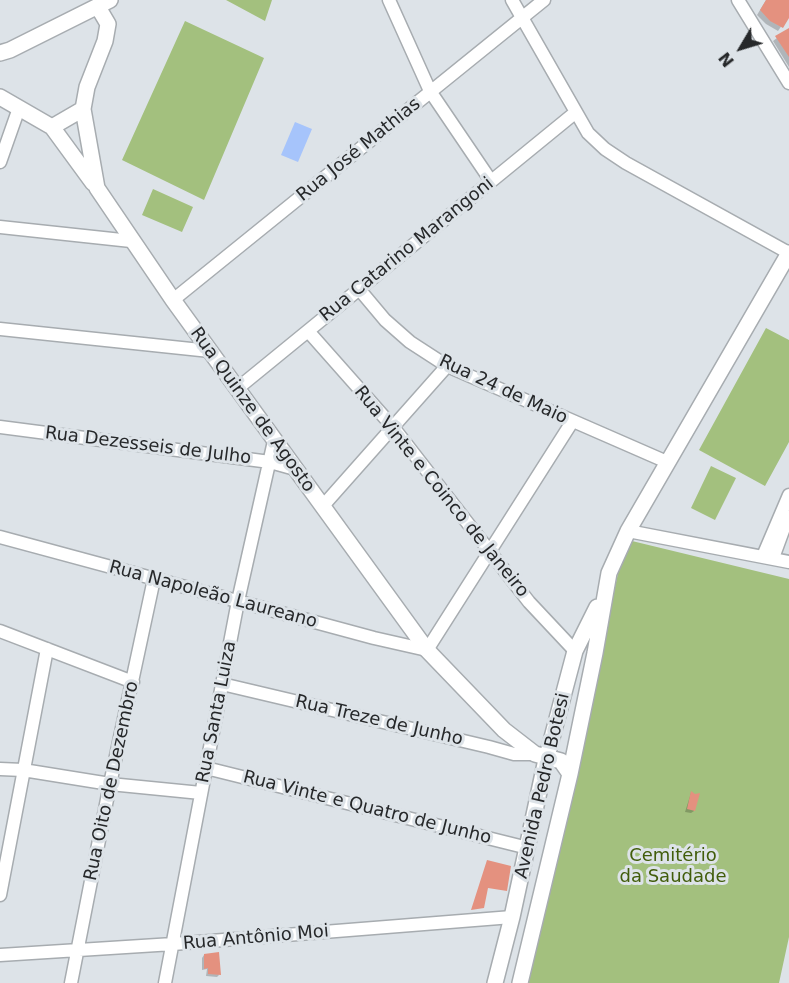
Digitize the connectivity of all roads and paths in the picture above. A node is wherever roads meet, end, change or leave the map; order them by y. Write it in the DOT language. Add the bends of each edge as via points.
graph roads {
  1 [pos="390,0"];
  2 [pos="512,0"];
  3 [pos="544,0"];
  4 [pos="738,0"];
  5 [pos="104,3"];
  6 [pos="522,17"];
  7 [pos="0,53"];
  8 [pos="789,83"];
  9 [pos="430,91"];
  10 [pos="0,97"];
  11 [pos="19,108"];
  12 [pos="83,109"];
  13 [pos="576,112"];
  14 [pos="52,127"];
  15 [pos="0,162"];
  16 [pos="491,181"];
  17 [pos="97,188"];
  18 [pos="0,227"];
  19 [pos="131,240"];
  20 [pos="789,253"];
  21 [pos="359,289"];
  22 [pos="173,300"];
  23 [pos="0,329"];
  24 [pos="308,331"];
  25 [pos="210,351"];
  26 [pos="447,366"];
  27 [pos="238,388"];
  28 [pos="572,422"];
  29 [pos="0,427"];
  30 [pos="393,427"];
  31 [pos="274,441"];
  32 [pos="270,462"];
  33 [pos="668,462"];
  34 [pos="295,470"];
  35 [pos="789,495"];
  36 [pos="322,507"];
  37 [pos="789,515"];
  38 [pos="628,531"];
  39 [pos="0,537"];
  40 [pos="490,553"];
  41 [pos="768,557"];
  42 [pos="789,562"];
  43 [pos="154,579"];
  44 [pos="604,594"];
  45 [pos="238,602"];
  46 [pos="0,631"];
  47 [pos="47,649"];
  48 [pos="426,650"];
  49 [pos="575,651"];
  50 [pos="133,682"];
  51 [pos="222,684"];
  52 [pos="504,730"];
  53 [pos="489,747"];
  54 [pos="541,755"];
  55 [pos="206,768"];
  56 [pos="0,769"];
  57 [pos="23,770"];
  58 [pos="570,774"];
  59 [pos="110,784"];
  60 [pos="201,794"];
  61 [pos="528,848"];
  62 [pos="0,895"];
  63 [pos="536,910"];
  64 [pos="512,917"];
  65 [pos="173,944"];
  66 [pos="78,950"];
  67 [pos="0,955"];
  68 [pos="71,983"];
  69 [pos="165,983"];
  70 [pos="495,983"];
  71 [pos="520,983"];
  1 -- 9 [label="street"];
  2 -- 6 [label="street"];
  3 -- 6 [label="street, Rua José Mathias"];
  4 -- 8 [label="street"];
  5 -- 7 [label="main road"];
  5 -- 12 [label="main road, Rua Quinze de Agosto" via="108,24 105,41"];
  6 -- 9 [label="street, Rua José Mathias"];
  6 -- 13 [label="street"];
  9 -- 16 [label="street"];
  9 -- 22 [label="street, Rua José Mathias"];
  10 -- 11 [label="main road"];
  11 -- 14 [label="main road"];
  11 -- 15 [label="street"];
  12 -- 14 [label="main road"];
  12 -- 17 [label="main road, Rua Quinze de Agosto"];
  13 -- 16 [label="street, Rua Catarino Marangoni"];
  13 -- 20 [label="street" via="588,134 626,163"];
  14 -- 17 [label="main road"];
  16 -- 21 [label="street, Rua Catarino Marangoni"];
  17 -- 19 [label="main road, Rua Quinze de Agosto"];
  18 -- 19 [label="street"];
  19 -- 22 [label="main road, Rua Quinze de Agosto"];
  20 -- 33 [label="main road, Avenida Pedro Botesi"];
  21 -- 24 [label="street, Rua Catarino Marangoni"];
  21 -- 26 [label="street, Rua 24 de Maio" via="410,342"];
  22 -- 25 [label="main road, Rua Quinze de Agosto"];
  23 -- 25 [label="street"];
  24 -- 27 [label="street, Rua Catarino Marangoni"];
  24 -- 30 [label="street, Rua Vinte e Coinco de Janeiro"];
  25 -- 27 [label="main road, Rua Quinze de Agosto"];
  26 -- 28 [label="street, Rua 24 de Maio"];
  26 -- 30 [label="street"];
  27 -- 31 [label="main road, Rua Quinze de Agosto"];
  28 -- 33 [label="street, Rua 24 de Maio"];
  28 -- 40 [label="street"];
  29 -- 32 [label="street, Rua Dezesseis de Julho"];
  30 -- 36 [label="street"];
  30 -- 40 [label="street, Rua Vinte e Coinco de Janeiro"];
  31 -- 32 [label="street, Rua Santa Luiza"];
  31 -- 34 [label="main road, Rua Quinze de Agosto"];
  32 -- 34 [label="street, Rua Dezesseis de Julho"];
  32 -- 45 [label="street, Rua Santa Luiza"];
  33 -- 38 [label="main road, Avenida Pedro Botesi"];
  34 -- 36 [label="main road, Rua Quinze de Agosto"];
  35 -- 41 [label="street"];
  36 -- 48 [label="main road, Rua Quinze de Agosto"];
  37 -- 41 [label="street"];
  38 -- 41 [label="street"];
  38 -- 44 [label="main road, Avenida Pedro Botesi"];
  39 -- 43 [label="street, Rua Napoleão Laureano"];
  40 -- 48 [label="street"];
  40 -- 49 [label="street, Rua Vinte e Coinco de Janeiro"];
  41 -- 42 [label="street"];
  43 -- 45 [label="street, Rua Napoleão Laureano"];
  43 -- 50 [label="street, Rua Oito de Dezembro"];
  44 -- 49 [label="main road, Avenida Pedro Botesi"];
  44 -- 58 [label="main road, Avenida Pedro Botesi" via="596,653"];
  45 -- 48 [label="street, Rua Napoleão Laureano"];
  45 -- 51 [label="street, Rua Santa Luiza"];
  46 -- 47 [label="street"];
  47 -- 50 [label="street"];
  47 -- 57 [label="street"];
  48 -- 52 [label="main road, Rua Quinze de Agosto"];
  49 -- 54 [label="main road, Avenida Pedro Botesi"];
  50 -- 59 [label="street, Rua Oito de Dezembro"];
  51 -- 53 [label="street, Rua Treze de Junho"];
  51 -- 55 [label="street, Rua Santa Luiza"];
  52 -- 53 [label="street"];
  52 -- 54 [label="main road, Rua Quinze de Agosto"];
  53 -- 54 [label="street, Rua Treze de Junho" via="514,754"];
  54 -- 58 [label="main road, Rua Quinze de Agosto" via="561,761"];
  54 -- 61 [label="main road, Avenida Pedro Botesi"];
  55 -- 60 [label="street, Rua Santa Luiza"];
  55 -- 61 [label="street, Rua Vinte e Quatro de Junho"];
  56 -- 57 [label="street"];
  57 -- 59 [label="street"];
  57 -- 62 [label="street"];
  58 -- 63 [label="main road, Avenida Pedro Botesi"];
  59 -- 60 [label="street"];
  59 -- 66 [label="street, Rua Oito de Dezembro"];
  60 -- 65 [label="street, Rua Santa Luiza"];
  61 -- 64 [label="main road, Avenida Pedro Botesi"];
  63 -- 64 [label="main road"];
  63 -- 71 [label="main road, Avenida Pedro Botesi"];
  64 -- 65 [label="street, Rua Antônio Moi"];
  64 -- 70 [label="main road, Avenida Pedro Botesi"];
  65 -- 66 [label="street, Rua Antônio Moi"];
  65 -- 69 [label="street, Rua Santa Luiza"];
  66 -- 67 [label="street, Rua Antônio Moi"];
  66 -- 68 [label="street, Rua Oito de Dezembro"];
}
